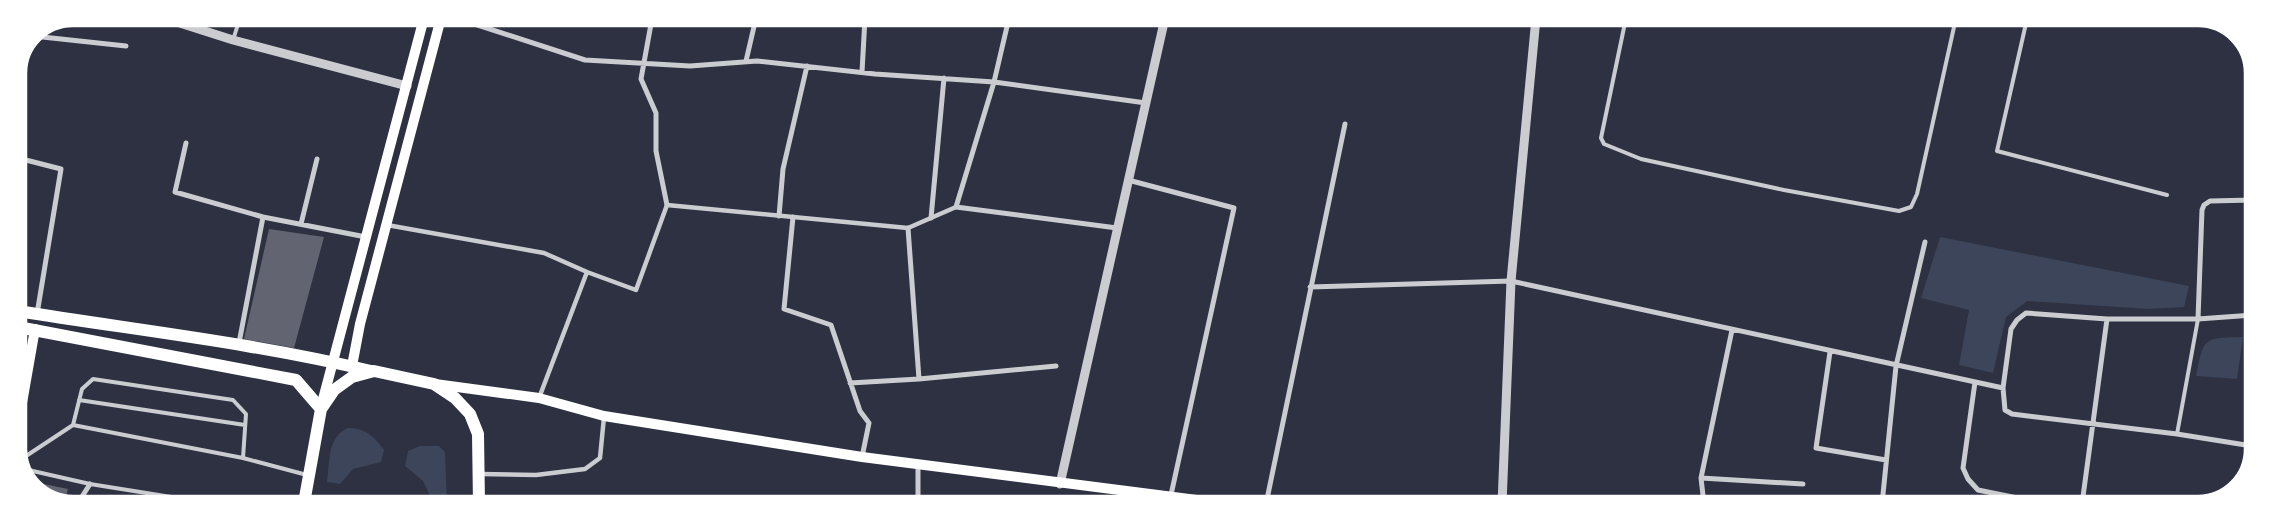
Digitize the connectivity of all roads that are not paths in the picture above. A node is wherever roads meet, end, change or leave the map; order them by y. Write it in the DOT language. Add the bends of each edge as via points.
graph roads {
  1 [pos="189,26"];
  2 [pos="237,26"];
  3 [pos="422,26"];
  4 [pos="439,26"];
  5 [pos="481,26"];
  6 [pos="651,26"];
  7 [pos="754,26"];
  8 [pos="865,26"];
  9 [pos="1007,26"];
  10 [pos="1163,26"];
  11 [pos="1535,26"];
  12 [pos="1624,26"];
  13 [pos="1954,26"];
  14 [pos="2025,26"];
  15 [pos="43,37"];
  16 [pos="233,40"];
  17 [pos="126,46"];
  18 [pos="746,62"];
  19 [pos="643,63"];
  20 [pos="807,66"];
  21 [pos="862,72"];
  22 [pos="944,78"];
  23 [pos="994,82"];
  24 [pos="407,86"];
  25 [pos="1146,103"];
  26 [pos="1345,124"];
  27 [pos="186,143"];
  28 [pos="317,159"];
  29 [pos="26,160"];
  30 [pos="1128,180"];
  31 [pos="2167,195"];
  32 [pos="2245,200"];
  33 [pos="667,205"];
  34 [pos="956,207"];
  35 [pos="779,216"];
  36 [pos="263,217"];
  37 [pos="794,217"];
  38 [pos="931,218"];
  39 [pos="301,224"];
  40 [pos="386,225"];
  41 [pos="908,228"];
  42 [pos="1117,228"];
  43 [pos="367,237"];
  44 [pos="1925,242"];
  45 [pos="587,272"];
  46 [pos="1511,281"];
  47 [pos="1310,287"];
  48 [pos="26,312"];
  49 [pos="37,314"];
  50 [pos="2245,316"];
  51 [pos="2107,319"];
  52 [pos="2198,319"];
  53 [pos="26,328"];
  54 [pos="35,329"];
  55 [pos="1732,330"];
  56 [pos="238,346"];
  57 [pos="1830,352"];
  58 [pos="334,362"];
  59 [pos="352,366"];
  60 [pos="1056,366"];
  61 [pos="1896,366"];
  62 [pos="374,371"];
  63 [pos="919,379"];
  64 [pos="26,380"];
  65 [pos="1975,382"];
  66 [pos="434,384"];
  67 [pos="850,384"];
  68 [pos="2003,388"];
  69 [pos="536,397"];
  70 [pos="79,400"];
  71 [pos="321,409"];
  72 [pos="604,416"];
  73 [pos="2094,424"];
  74 [pos="73,425"];
  75 [pos="245,425"];
  76 [pos="2177,434"];
  77 [pos="2245,445"];
  78 [pos="27,456"];
  79 [pos="862,457"];
  80 [pos="243,458"];
  81 [pos="1886,460"];
  82 [pos="918,463"];
  83 [pos="32,471"];
  84 [pos="479,474"];
  85 [pos="309,476"];
  86 [pos="1701,478"];
  87 [pos="90,484"];
  88 [pos="1060,484"];
  89 [pos="1803,484"];
  90 [pos="82,496"];
  91 [pos="161,496"];
  92 [pos="305,496"];
  93 [pos="479,496"];
  94 [pos="918,496"];
  95 [pos="1142,496"];
  96 [pos="1171,496"];
  97 [pos="1268,496"];
  98 [pos="1502,496"];
  99 [pos="1703,496"];
  100 [pos="1883,496"];
  101 [pos="2008,496"];
  102 [pos="2083,496"];
  1 -- 16 [label="street"];
  2 -- 16 [label="lane"];
  3 -- 24 [label="main road"];
  4 -- 40 [label="main road"];
  5 -- 19 [label="street" via="585,60"];
  6 -- 19 [label="street"];
  7 -- 18 [label="street"];
  8 -- 21 [label="street"];
  9 -- 23 [label="street"];
  10 -- 25 [label="street"];
  11 -- 46 [label="street"];
  12 -- 13 [label="lane" via="1601,138 1604,144 1641,159 1784,190 1899,210 1911,207 1917,194"];
  14 -- 31 [label="lane" via="1997,151"];
  15 -- 17 [label="street"];
  16 -- 24 [label="street"];
  18 -- 19 [label="street" via="690,66"];
  18 -- 20 [label="street"];
  19 -- 33 [label="street" via="641,79 656,113 656,151"];
  20 -- 21 [label="street"];
  20 -- 35 [label="street" via="783,169"];
  21 -- 22 [label="street"];
  22 -- 23 [label="street"];
  22 -- 38 [label="street"];
  23 -- 25 [label="street"];
  23 -- 34 [label="street"];
  24 -- 43 [label="main road"];
  25 -- 30 [label="street"];
  26 -- 47 [label="street"];
  27 -- 36 [label="street" via="175,192"];
  28 -- 39 [label="street"];
  29 -- 49 [label="street" via="61,169"];
  30 -- 42 [label="street"];
  30 -- 96 [label="street" via="1234,208"];
  32 -- 52 [label="street" via="2210,201 2202,210"];
  33 -- 35 [label="street"];
  33 -- 45 [label="street" via="636,290"];
  34 -- 38 [label="street"];
  34 -- 42 [label="street"];
  35 -- 37 [label="street"];
  36 -- 39 [label="street"];
  36 -- 56 [label="street"];
  37 -- 41 [label="street"];
  37 -- 67 [label="street" via="784,309 831,325"];
  38 -- 41 [label="street"];
  39 -- 43 [label="street"];
  40 -- 45 [label="street" via="544,253"];
  40 -- 59 [label="main road"];
  41 -- 63 [label="street"];
  42 -- 88 [label="street"];
  43 -- 58 [label="main road"];
  44 -- 61 [label="street"];
  45 -- 69 [label="street"];
  46 -- 47 [label="street"];
  46 -- 55 [label="street"];
  46 -- 98 [label="street"];
  47 -- 97 [label="street"];
  48 -- 49 [label="main road"];
  49 -- 56 [label="main road"];
  50 -- 52 [label="street"];
  51 -- 52 [label="street"];
  51 -- 68 [label="street" via="2026,313 2011,329"];
  51 -- 73 [label="street"];
  52 -- 76 [label="lane"];
  53 -- 54 [label="main road"];
  54 -- 64 [label="main road"];
  54 -- 71 [label="main road" via="296,380"];
  55 -- 57 [label="street"];
  55 -- 86 [label="street"];
  56 -- 58 [label="main road"];
  57 -- 61 [label="street"];
  57 -- 81 [label="street" via="1816,448"];
  58 -- 59 [label="main road"];
  58 -- 71 [label="main road"];
  59 -- 62 [label="main road"];
  60 -- 63 [label="street"];
  61 -- 65 [label="street"];
  61 -- 81 [label="street"];
  62 -- 66 [label="main road"];
  62 -- 71 [label="main road" via="352,377 334,390"];
  63 -- 67 [label="street"];
  65 -- 68 [label="street"];
  65 -- 101 [label="street" via="1963,468 1978,490"];
  66 -- 69 [label="main road"];
  66 -- 84 [label="main road" via="455,398 470,414 478,434"];
  67 -- 79 [label="street" via="860,412 869,423"];
  68 -- 73 [label="street" via="2008,413"];
  69 -- 72 [label="main road"];
  70 -- 74 [label="lane"];
  70 -- 75 [label="lane"];
  70 -- 75 [label="lane" via="82,389 93,379 232,400 246,414"];
  71 -- 85 [label="main road"];
  72 -- 79 [label="main road"];
  72 -- 84 [label="street" via="600,458 585,469 536,475"];
  73 -- 76 [label="street"];
  73 -- 102 [label="street"];
  74 -- 78 [label="lane"];
  74 -- 80 [label="lane"];
  75 -- 80 [label="lane"];
  76 -- 77 [label="street"];
  79 -- 82 [label="main road"];
  80 -- 85 [label="lane"];
  81 -- 100 [label="street"];
  82 -- 88 [label="main road"];
  82 -- 94 [label="street"];
  83 -- 87 [label="lane"];
  84 -- 93 [label="main road"];
  85 -- 92 [label="main road"];
  86 -- 89 [label="street"];
  86 -- 99 [label="street"];
  87 -- 90 [label="street"];
  87 -- 91 [label="lane"];
  88 -- 95 [label="main road"];
}
